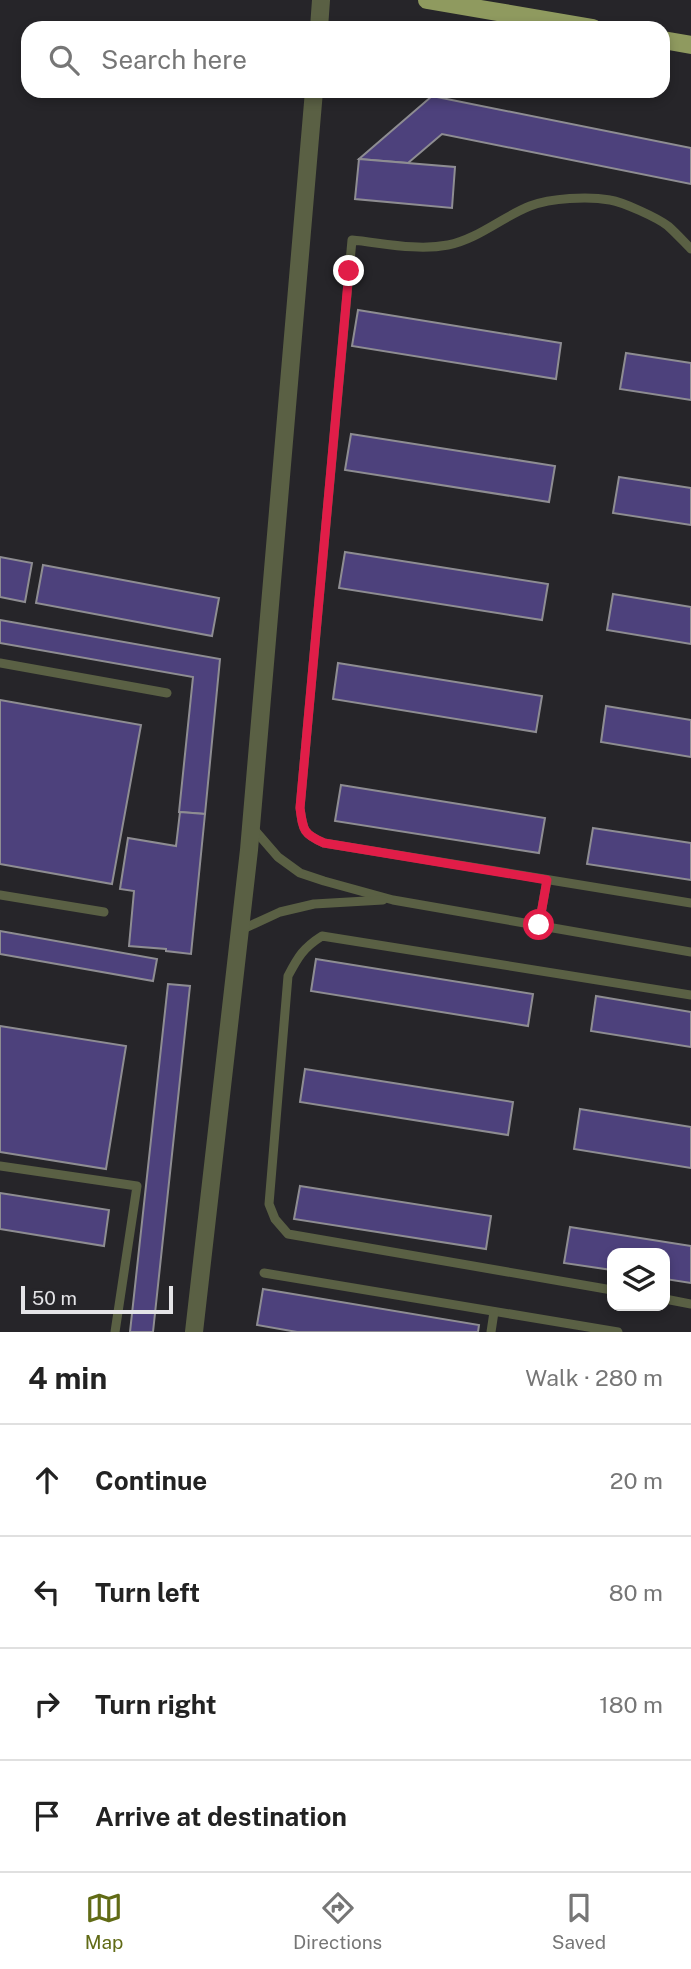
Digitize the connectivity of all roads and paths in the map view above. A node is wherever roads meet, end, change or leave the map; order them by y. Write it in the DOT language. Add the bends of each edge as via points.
graph roads {
  1 [pos="321,0"];
  2 [pos="427,0"];
  3 [pos="320,21"];
  4 [pos="552,21"];
  5 [pos="670,41"];
  6 [pos="691,45"];
  7 [pos="313,98"];
  8 [pos="691,249"];
  9 [pos="0,663"];
  10 [pos="167,693"];
  11 [pos="251,825"];
  12 [pos="547,880"];
  13 [pos="0,895"];
  14 [pos="393,900"];
  15 [pos="691,903"];
  16 [pos="104,912"];
  17 [pos="539,925"];
  18 [pos="240,930"];
  19 [pos="691,952"];
  20 [pos="691,995"];
  21 [pos="0,1166"];
  22 [pos="264,1273"];
  23 [pos="607,1289"];
  24 [pos="670,1300"];
  25 [pos="691,1304"];
  26 [pos="494,1312"];
  27 [pos="115,1332"];
  28 [pos="194,1332"];
  29 [pos="491,1332"];
  30 [pos="618,1332"];
  1 -- 3 [label="street"];
  2 -- 4 [label="main road"];
  5 -- 6 [label="main road"];
  7 -- 11 [label="street"];
  8 -- 12 [label="lane" via="667,225 636,210 611,200 583,198 531,205 473,237 448,245 420,248 352,240 300,808 302,827 324,843"];
  9 -- 10 [label="lane"];
  11 -- 14 [label="lane" via="278,857 300,873"];
  11 -- 18 [label="street"];
  12 -- 15 [label="lane"];
  12 -- 17 [label="lane"];
  13 -- 16 [label="lane"];
  14 -- 17 [label="lane"];
  14 -- 18 [label="lane" via="314,904 279,912"];
  17 -- 19 [label="lane"];
  18 -- 28 [label="street"];
  20 -- 23 [label="lane" via="322,936 307,946 288,976 269,1204 288,1234"];
  21 -- 27 [label="lane" via="137,1186"];
  22 -- 26 [label="lane"];
  24 -- 25 [label="lane"];
  26 -- 29 [label="lane"];
  26 -- 30 [label="lane"];
}
